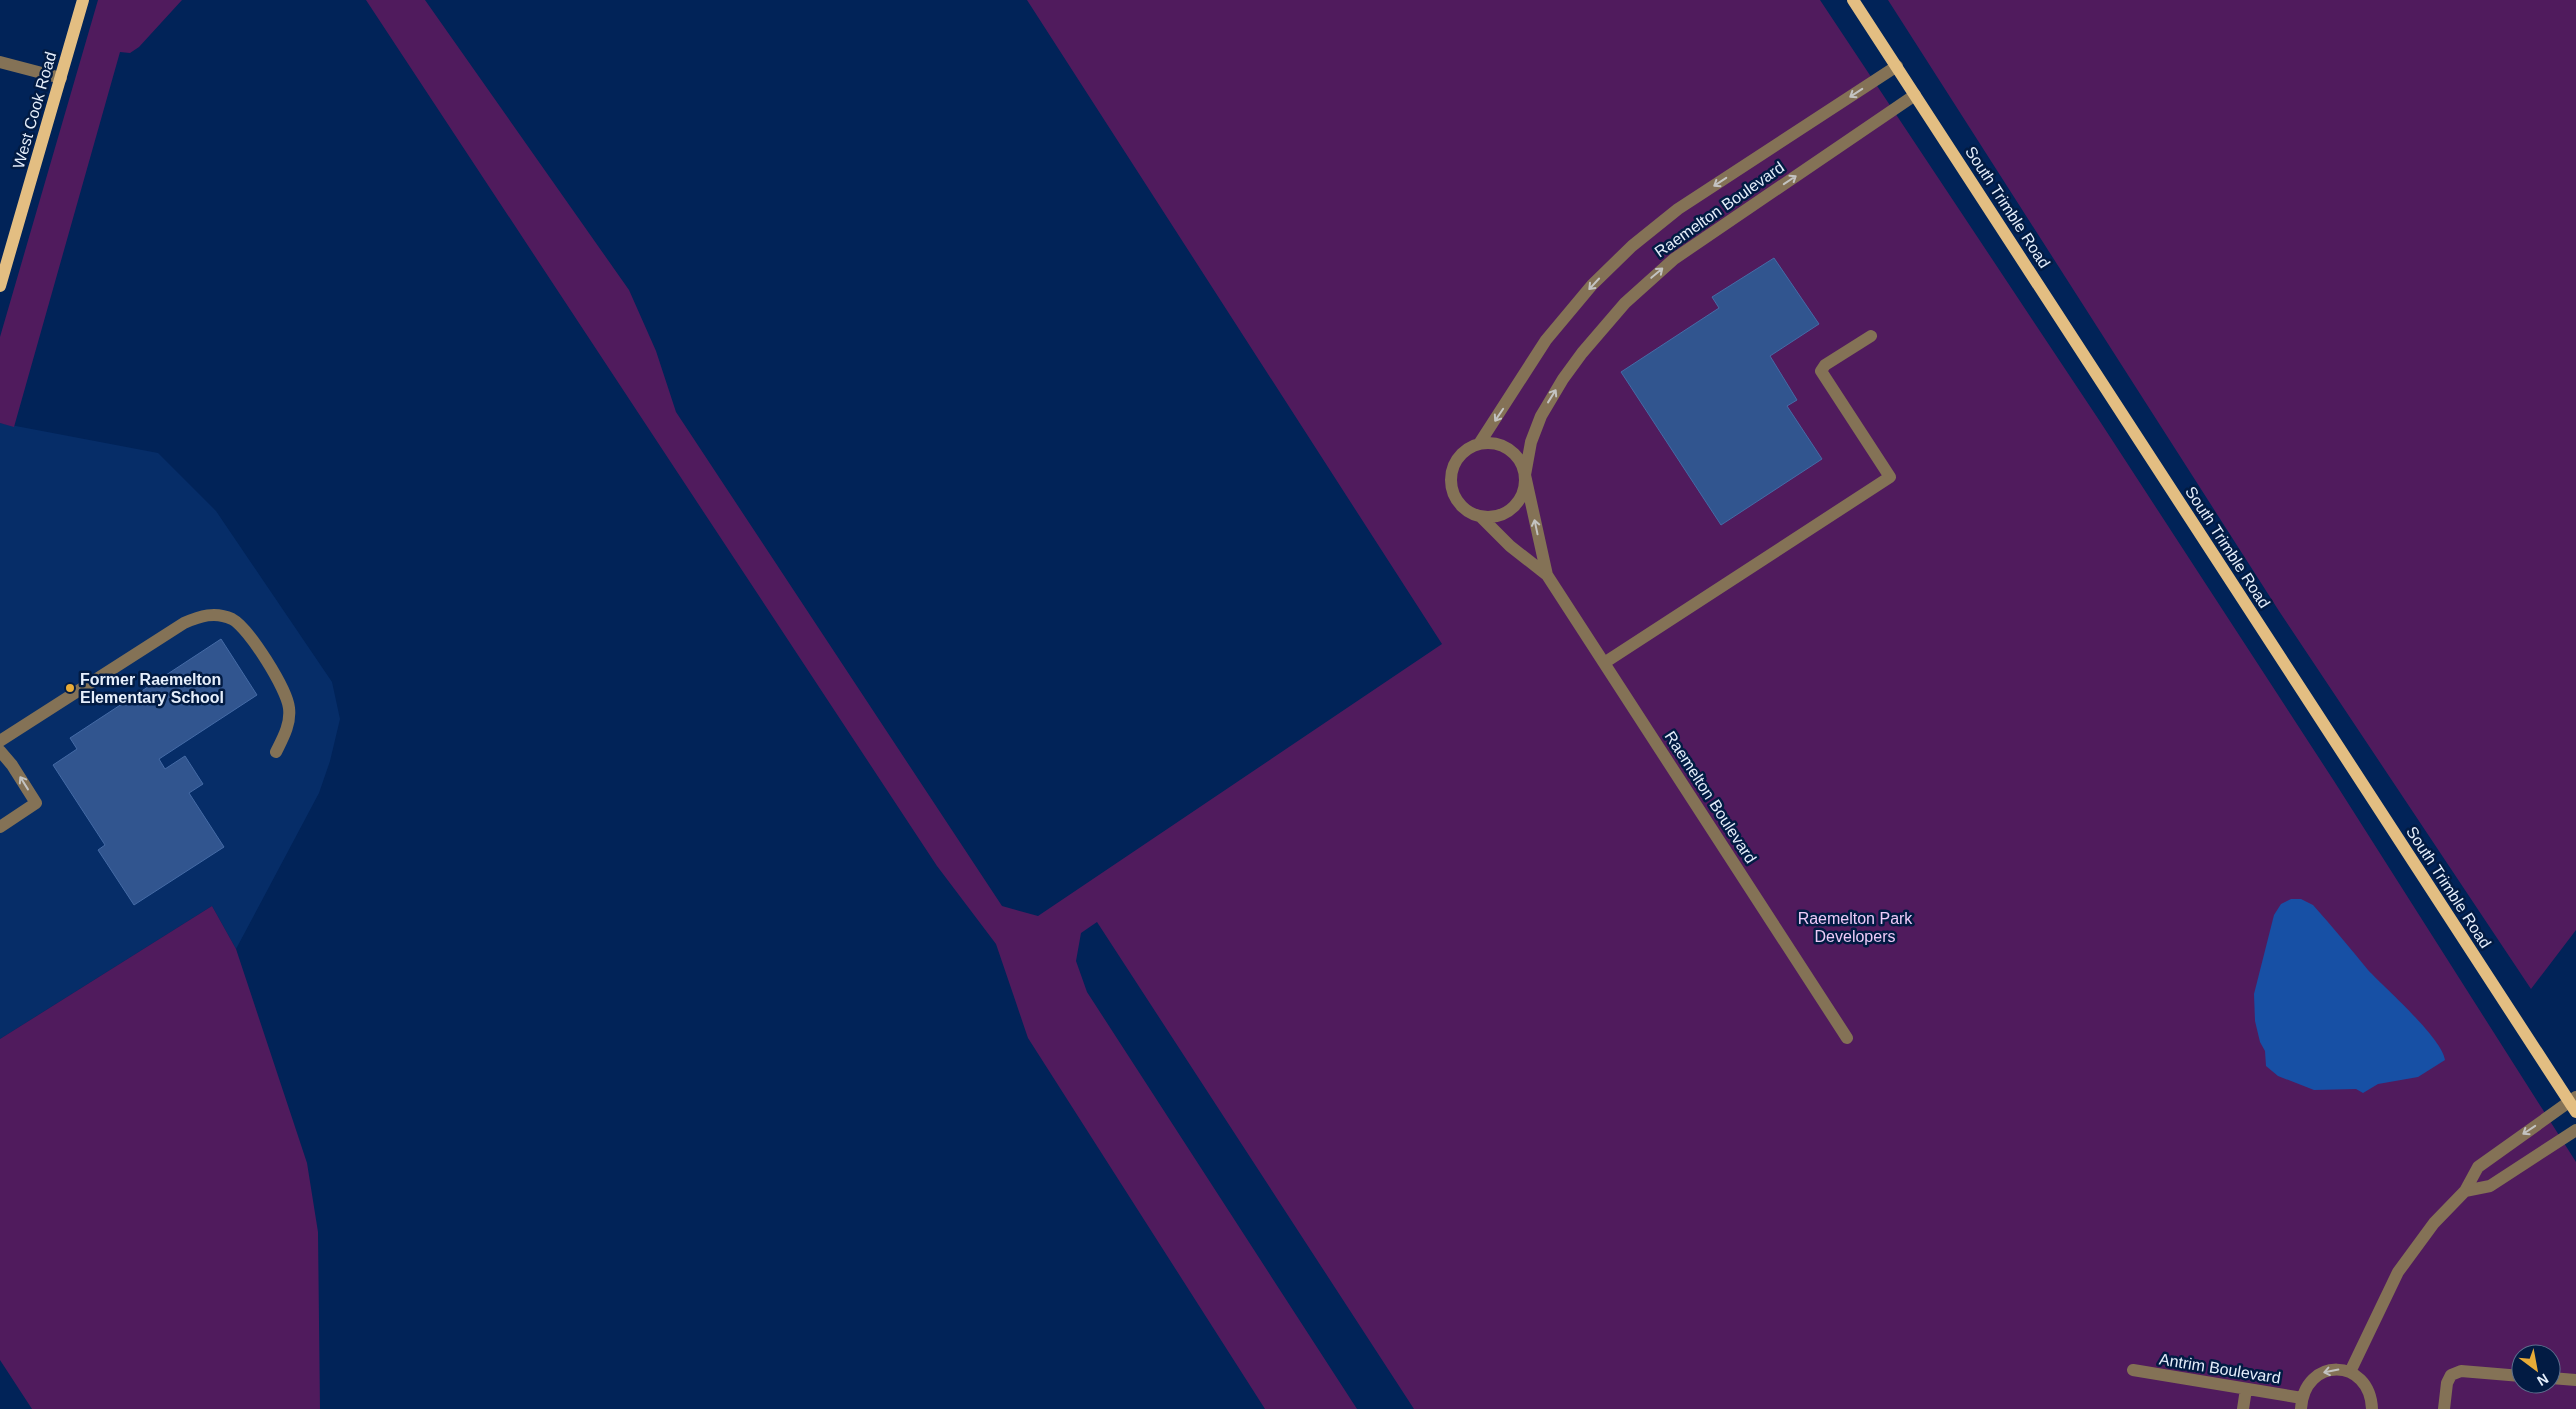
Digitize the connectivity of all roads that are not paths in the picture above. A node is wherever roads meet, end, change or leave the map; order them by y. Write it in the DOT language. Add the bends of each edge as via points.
graph roads {
  1 [pos="84,0"];
  2 [pos="1853,0"];
  3 [pos="0,62"];
  4 [pos="1897,66"];
  5 [pos="61,78"];
  6 [pos="1915,96"];
  7 [pos="0,286"];
  8 [pos="1871,336"];
  9 [pos="1479,444"];
  10 [pos="1525,475"];
  11 [pos="1481,517"];
  12 [pos="1547,575"];
  13 [pos="1604,663"];
  14 [pos="0,741"];
  15 [pos="0,751"];
  16 [pos="276,752"];
  17 [pos="0,827"];
  18 [pos="1847,1038"];
  19 [pos="2574,1104"];
  20 [pos="2576,1130"];
  21 [pos="2465,1191"];
  22 [pos="2133,1370"];
  23 [pos="2350,1372"];
  24 [pos="2511,1375"];
  25 [pos="2561,1379"];
  26 [pos="2576,1380"];
  27 [pos="2246,1389"];
  28 [pos="2301,1403"];
  29 [pos="2243,1409"];
  30 [pos="2372,1409"];
  31 [pos="2444,1409"];
  1 -- 5 [label="main road, West Cook Road"];
  2 -- 4 [label="main road, South Trimble Road"];
  3 -- 5 [label="street"];
  4 -- 6 [label="main road, South Trimble Road"];
  4 -- 9 [label="street, Raemelton Boulevard, one-way" via="1678,209 1632,246 1592,285 1546,340"];
  5 -- 7 [label="main road, West Cook Road"];
  10 -- 6 [label="street, Raemelton Boulevard, one-way" via="1531,442 1541,416 1563,378 1604,327 1647,282 1702,238"];
  6 -- 19 [label="main road, South Trimble Road"];
  8 -- 13 [label="street" via="1825,365 1821,371 1890,477"];
  9 -- 10 [label="street" via="1505,447 1518,458"];
  9 -- 11 [label="street" via="1461,454 1453,467 1450,482 1459,504 1471,514"];
  10 -- 11 [label="street" via="1525,487 1514,507 1504,514"];
  12 -- 10 [label="street, Raemelton Boulevard, one-way"];
  11 -- 12 [label="street, Raemelton Boulevard" via="1510,546"];
  12 -- 13 [label="street, Raemelton Boulevard"];
  13 -- 18 [label="street, Raemelton Boulevard"];
  14 -- 16 [label="street" via="184,622 202,615 218,614 233,620 246,632 281,686 289,708 287,729"];
  17 -- 15 [label="street, one-way" via="36,803"];
  19 -- 21 [label="street, one-way" via="2478,1166"];
  20 -- 21 [label="street" via="2490,1186"];
  21 -- 23 [label="street" via="2434,1222 2398,1272"];
  22 -- 27 [label="street, Antrim Boulevard"];
  23 -- 28 [label="street, one-way" via="2330,1370 2320,1374 2305,1388"];
  23 -- 30 [label="street" via="2368,1387"];
  24 -- 31 [label="street" via="2461,1371 2451,1374"];
  25 -- 26 [label="street"];
  27 -- 28 [label="street, Antrim Boulevard"];
  27 -- 29 [label="street"];
}
